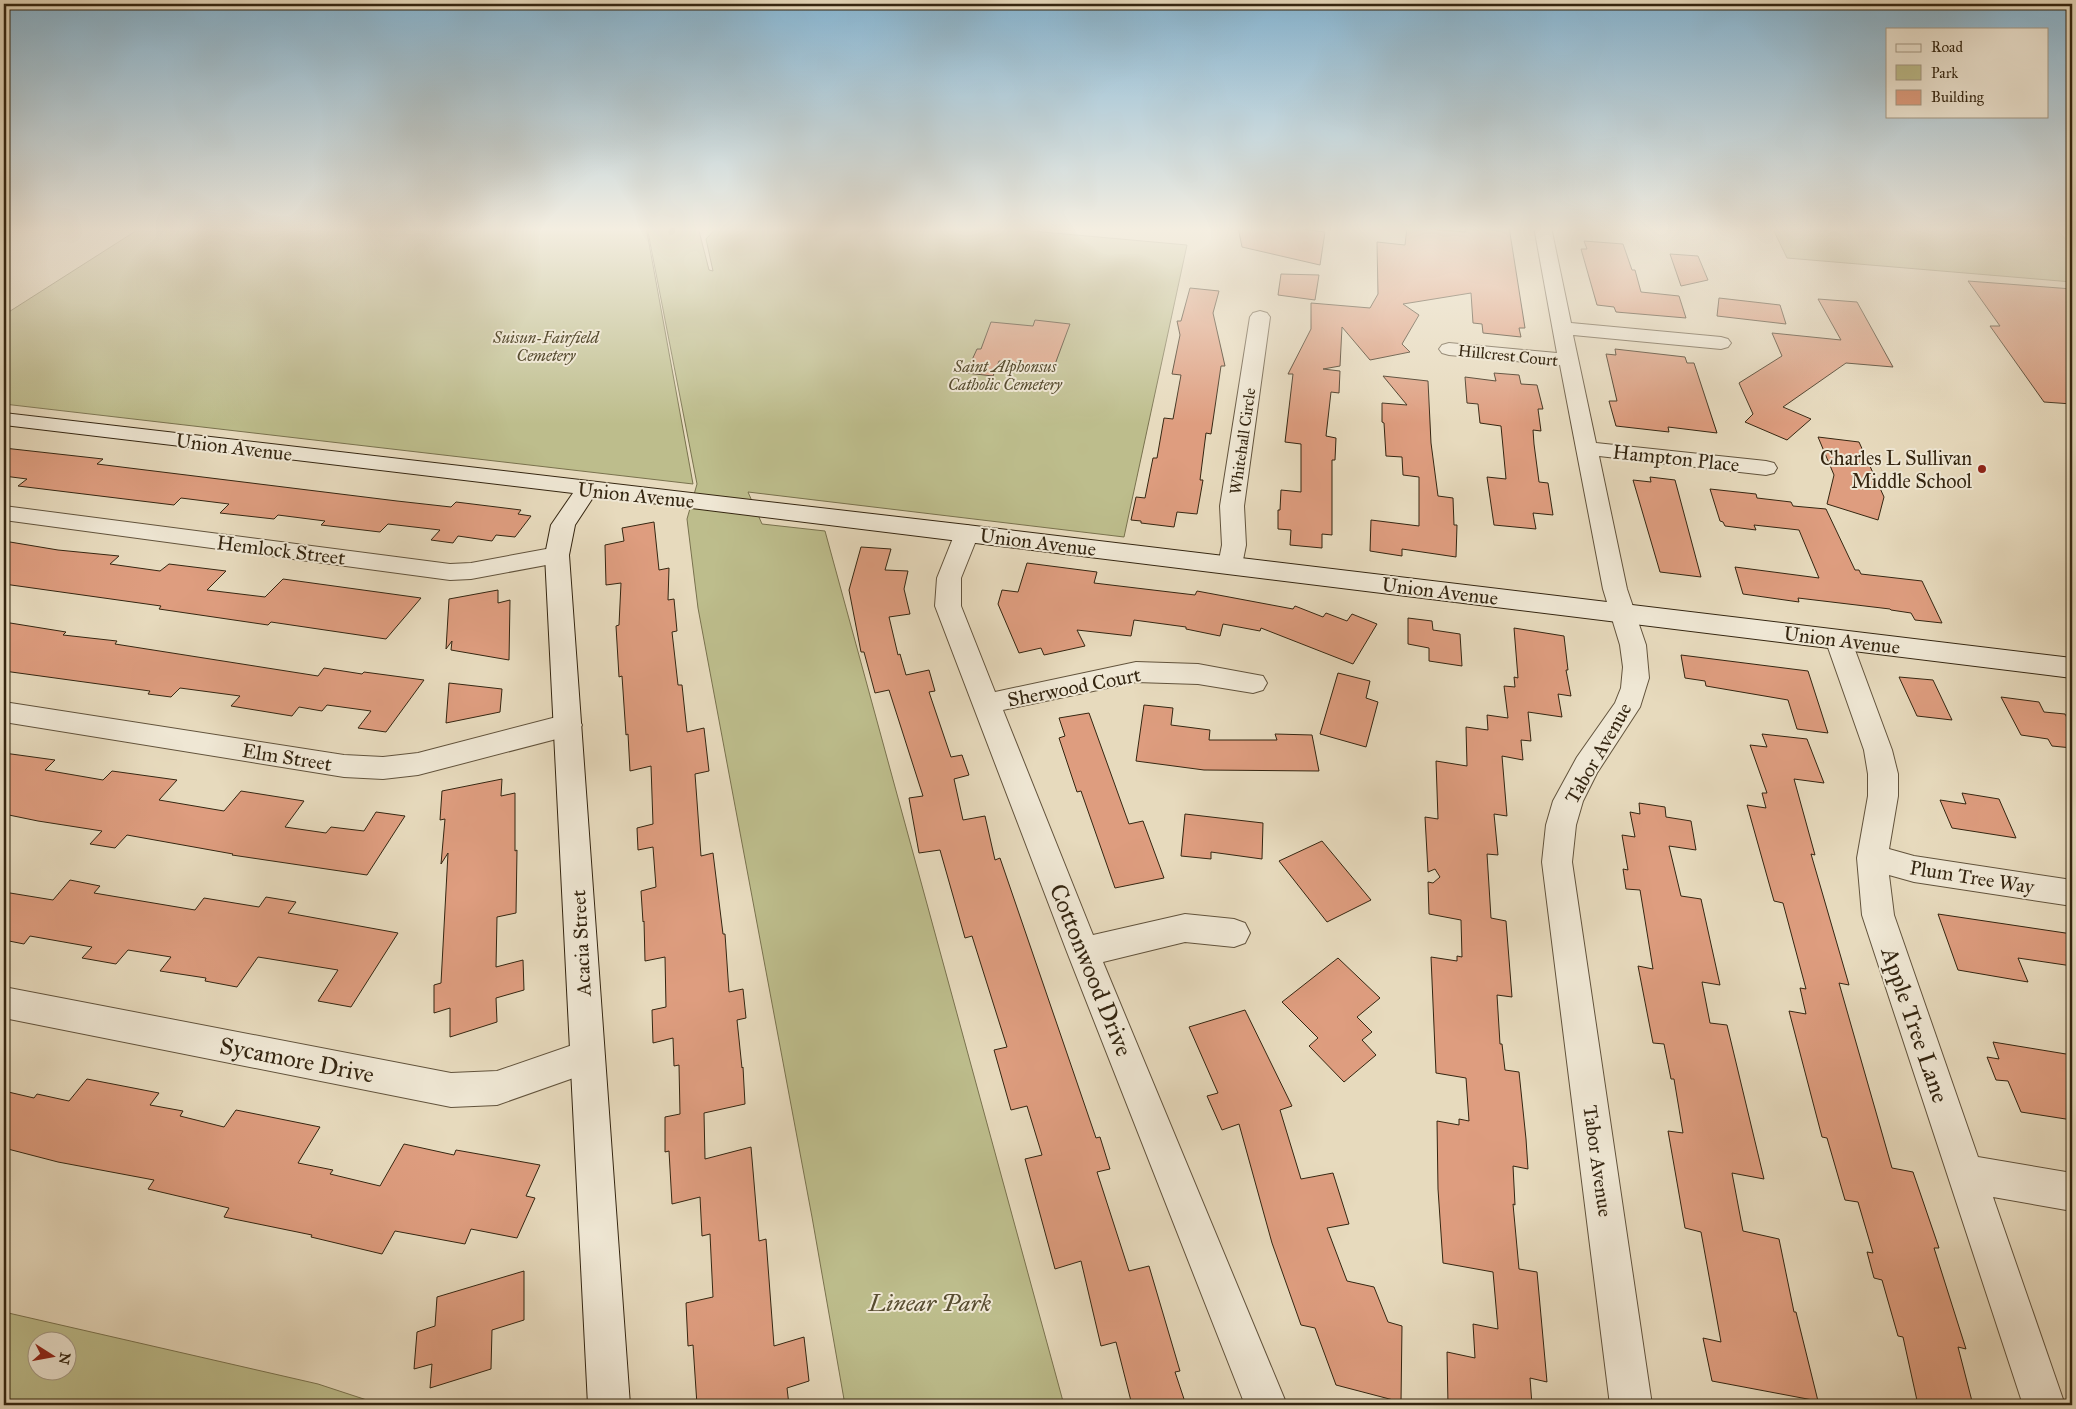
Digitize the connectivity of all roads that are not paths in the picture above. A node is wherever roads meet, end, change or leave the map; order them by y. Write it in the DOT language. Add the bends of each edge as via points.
graph roads {
  1 [pos="1556,293"];
  2 [pos="1260,318"];
  3 [pos="1563,328"];
  4 [pos="1720,343"];
  5 [pos="1449,349"];
  6 [pos="1568,360"];
  7 [pos="4,419"];
  8 [pos="1586,448"];
  9 [pos="1766,468"];
  10 [pos="587,490"];
  11 [pos="4,513"];
  12 [pos="967,533"];
  13 [pos="557,555"];
  14 [pos="1230,565"];
  15 [pos="1622,613"];
  16 [pos="1838,640"];
  17 [pos="2072,668"];
  18 [pos="1253,683"];
  19 [pos="985,704"];
  20 [pos="4,712"];
  21 [pos="568,725"];
  22 [pos="1872,858"];
  23 [pos="2072,893"];
  24 [pos="1234,933"];
  25 [pos="1084,952"];
  26 [pos="4,1002"];
  27 [pos="587,1057"];
  28 [pos="1965,1174"];
  29 [pos="2072,1192"];
  30 [pos="609,1405"];
  31 [pos="1266,1405"];
  32 [pos="1630,1405"];
  33 [pos="2044,1405"];
  1 -- 3 [label="street, Tabor Avenue"];
  2 -- 14 [label="street, Whitehall Circle" via="1232,506 1234,545"];
  3 -- 4 [label="street"];
  3 -- 6 [label="street, Tabor Avenue"];
  5 -- 6 [label="street, Hillcrest Court"];
  6 -- 8 [label="street, Tabor Avenue"];
  7 -- 10 [label="street, Union Avenue"];
  8 -- 9 [label="street, Hampton Place"];
  8 -- 15 [label="street, Tabor Avenue"];
  10 -- 12 [label="street, Union Avenue"];
  10 -- 13 [label="street, Acacia Street" via="563,525"];
  11 -- 13 [label="street, Hemlock Street" via="450,572"];
  12 -- 14 [label="street, Union Avenue"];
  12 -- 19 [label="street, Cottonwood Drive" via="949,578 948,606"];
  13 -- 21 [label="street, Acacia Street"];
  14 -- 15 [label="street, Union Avenue"];
  15 -- 16 [label="street, Union Avenue"];
  15 -- 32 [label="street, Tabor Avenue" via="1630,635 1636,678 1628,707 1598,748 1573,792 1562,819 1557,862"];
  16 -- 17 [label="street, Union Avenue"];
  16 -- 22 [label="street, Apple Tree Lane" via="1878,750 1883,774"];
  18 -- 19 [label="street, Sherwood Court" via="1198,674 1136,672"];
  19 -- 25 [label="street, Cottonwood Drive"];
  20 -- 21 [label="street, Elm Street" via="344,766 383,768 418,764"];
  21 -- 27 [label="street, Acacia Street"];
  22 -- 23 [label="street, Plum Tree Way" via="1914,869"];
  22 -- 28 [label="street, Apple Tree Lane" via="1878,916"];
  24 -- 25 [label="street" via="1185,928"];
  25 -- 31 [label="street, Cottonwood Drive"];
  26 -- 27 [label="street, Sycamore Drive" via="451,1090 497,1088"];
  27 -- 30 [label="street, Acacia Street"];
  28 -- 29 [label="street"];
  28 -- 33 [label="street, Apple Tree Lane"];
}
